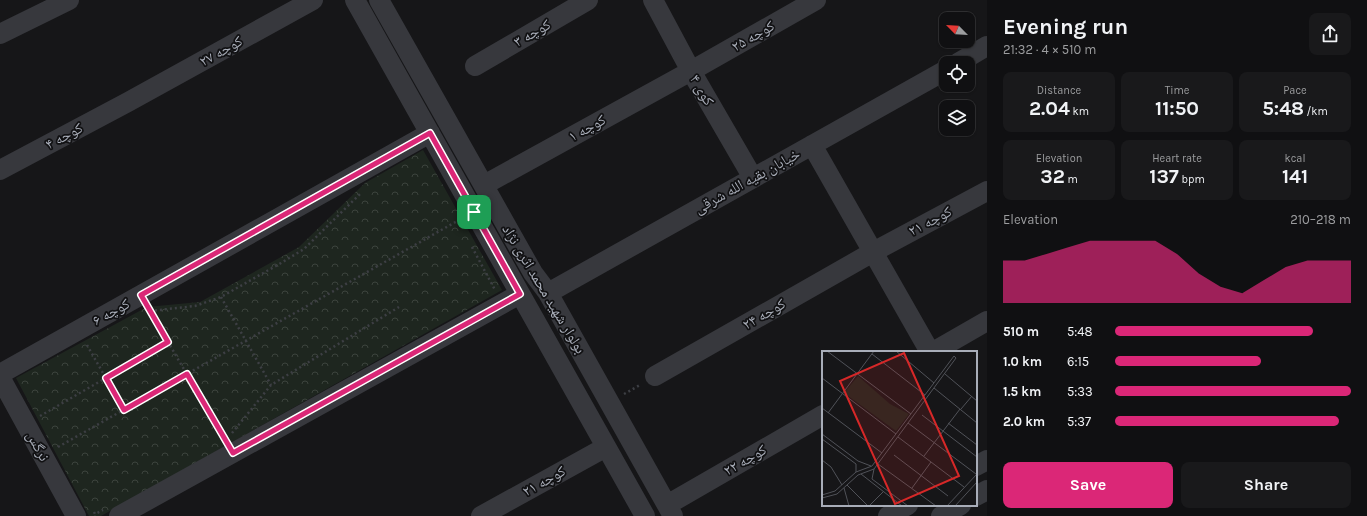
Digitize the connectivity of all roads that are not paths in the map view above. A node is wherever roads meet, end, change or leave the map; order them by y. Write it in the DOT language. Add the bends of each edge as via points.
graph roads {
  1 [pos="69,0"];
  2 [pos="313,0"];
  3 [pos="355,0"];
  4 [pos="379,0"];
  5 [pos="588,0"];
  6 [pos="653,0"];
  7 [pos="816,0"];
  8 [pos="0,34"];
  9 [pos="987,46"];
  10 [pos="970,56"];
  11 [pos="475,66"];
  12 [pos="691,71"];
  13 [pos="939,74"];
  14 [pos="128,102"];
  15 [pos="430,133"];
  16 [pos="812,145"];
  17 [pos="0,170"];
  18 [pos="753,178"];
  19 [pos="484,185"];
  20 [pos="987,191"];
  21 [pos="873,252"];
  22 [pos="548,293"];
  23 [pos="520,294"];
  24 [pos="987,321"];
  25 [pos="929,351"];
  26 [pos="935,351"];
  27 [pos="0,375"];
  28 [pos="655,376"];
  29 [pos="822,416"];
  30 [pos="606,447"];
  31 [pos="987,460"];
  32 [pos="977,465"];
  33 [pos="987,490"];
  34 [pos="977,495"];
  35 [pos="906,506"];
  36 [pos="959,506"];
  37 [pos="670,510"];
  38 [pos="114,511"];
  39 [pos="84,512"];
  40 [pos="481,516"];
  41 [pos="644,516"];
  42 [pos="888,516"];
  43 [pos="942,516"];
  1 -- 8 [label="street"];
  2 -- 14 [label="street, کوچه ۲۷"];
  3 -- 15 [label="street, بولوار شهید محمد اثری نژاد"];
  4 -- 19 [label="street, بولوار شهید محمد اثری نژاد"];
  5 -- 11 [label="street, کوچه ۳"];
  6 -- 12 [label="street, کوی ۴"];
  7 -- 12 [label="street, کوچه ۲۵"];
  9 -- 10 [label="street"];
  12 -- 18 [label="street, کوی ۴"];
  12 -- 19 [label="street, کوچه ۱"];
  13 -- 16 [label="street, خیابان بقیه الله شرقی"];
  14 -- 17 [label="street, کوچه ۴"];
  15 -- 23 [label="street, بولوار شهید محمد اثری نژاد" via="466,216"];
  15 -- 27 [label="street, کوچه ۶" via="355,185 146,303"];
  16 -- 18 [label="street, خیابان بقیه الله شرقی"];
  16 -- 21 [label="street"];
  18 -- 22 [label="street, خیابان بقیه الله شرقی"];
  19 -- 22 [label="street, بولوار شهید محمد اثری نژاد" via="533,273"];
  20 -- 21 [label="street, کوچه ۲۱"];
  21 -- 25 [label="street"];
  21 -- 28 [label="street, کوچه ۲۴"];
  22 -- 37 [label="street, بولوار شهید محمد اثری نژاد"];
  23 -- 30 [label="street, بولوار شهید محمد اثری نژاد"];
  23 -- 38 [label="street" via="229,447"];
  24 -- 26 [label="street"];
  27 -- 39 [label="street, نرگس" via="51,448"];
  29 -- 37 [label="street, کوچه ۲۲"];
  30 -- 40 [label="street, کوچه ۲۱"];
  30 -- 41 [label="street, بولوار شهید محمد اثری نژاد"];
  31 -- 32 [label="street"];
  33 -- 34 [label="street"];
  35 -- 42 [label="street"];
  36 -- 43 [label="street"];
}
